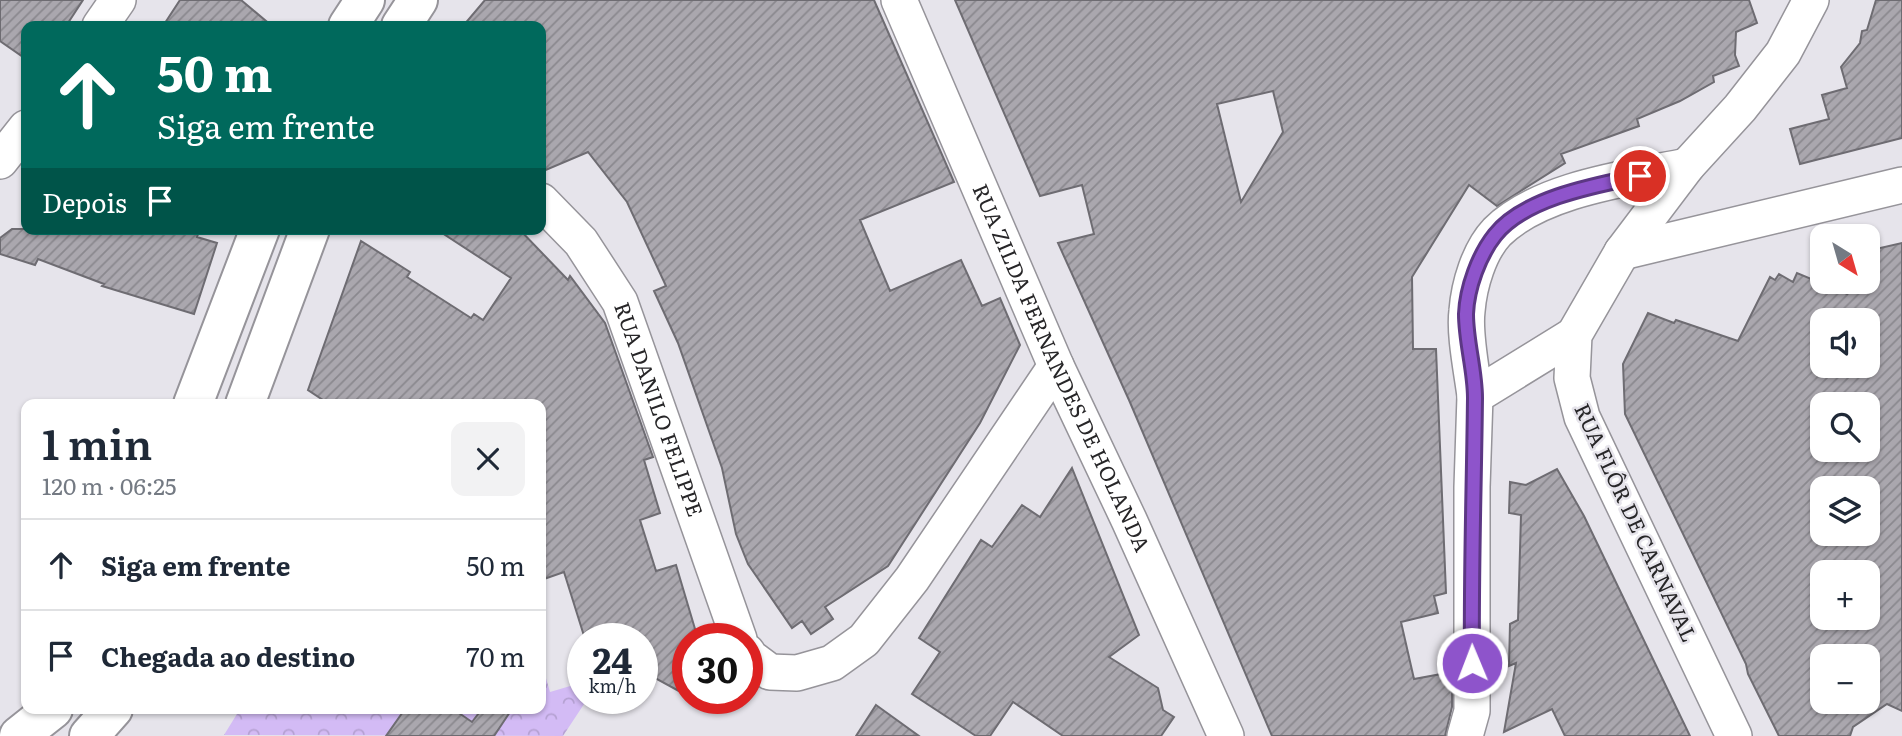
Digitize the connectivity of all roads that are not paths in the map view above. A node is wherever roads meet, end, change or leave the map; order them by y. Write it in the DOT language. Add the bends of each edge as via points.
graph roads {
  1 [pos="118,0"];
  2 [pos="365,0"];
  3 [pos="418,0"];
  4 [pos="899,0"];
  5 [pos="1811,0"];
  6 [pos="103,21"];
  7 [pos="351,21"];
  8 [pos="404,21"];
  9 [pos="21,134"];
  10 [pos="0,161"];
  11 [pos="1687,166"];
  12 [pos="1902,185"];
  13 [pos="546,206"];
  14 [pos="258,235"];
  15 [pos="308,235"];
  16 [pos="1622,252"];
  17 [pos="1574,335"];
  18 [pos="1056,366"];
  19 [pos="1475,396"];
  20 [pos="195,399"];
  21 [pos="247,399"];
  22 [pos="733,623"];
  23 [pos="763,667"];
  24 [pos="47,714"];
  25 [pos="109,714"];
  26 [pos="19,736"];
  27 [pos="89,736"];
  28 [pos="1226,736"];
  29 [pos="1465,736"];
  30 [pos="1734,736"];
  1 -- 6 [label="street"];
  2 -- 7 [label="street"];
  3 -- 8 [label="street"];
  4 -- 18 [label="street, RUA ZILDA FERNANDES DE HOLANDA"];
  5 -- 11 [label="street, RUA FLÔR DE CARNAVAL" via="1783,53"];
  9 -- 10 [label="street"];
  11 -- 16 [label="street, RUA FLÔR DE CARNAVAL"];
  11 -- 19 [label="street" via="1592,186 1519,214 1496,233 1483,254 1466,313"];
  12 -- 16 [label="street"];
  13 -- 22 [label="street, RUA DANILO FELIPPE" via="581,242 620,302"];
  14 -- 20 [label="street"];
  15 -- 21 [label="street"];
  16 -- 17 [label="street, RUA FLÔR DE CARNAVAL"];
  17 -- 19 [label="street"];
  17 -- 30 [label="street, RUA FLÔR DE CARNAVAL" via="1572,378 1582,417"];
  18 -- 23 [label="street" via="912,579 864,640 832,663 797,673 770,672"];
  18 -- 28 [label="street, RUA ZILDA FERNANDES DE HOLANDA"];
  19 -- 29 [label="street" via="1472,711"];
  24 -- 26 [label="street"];
  25 -- 27 [label="street"];
}
